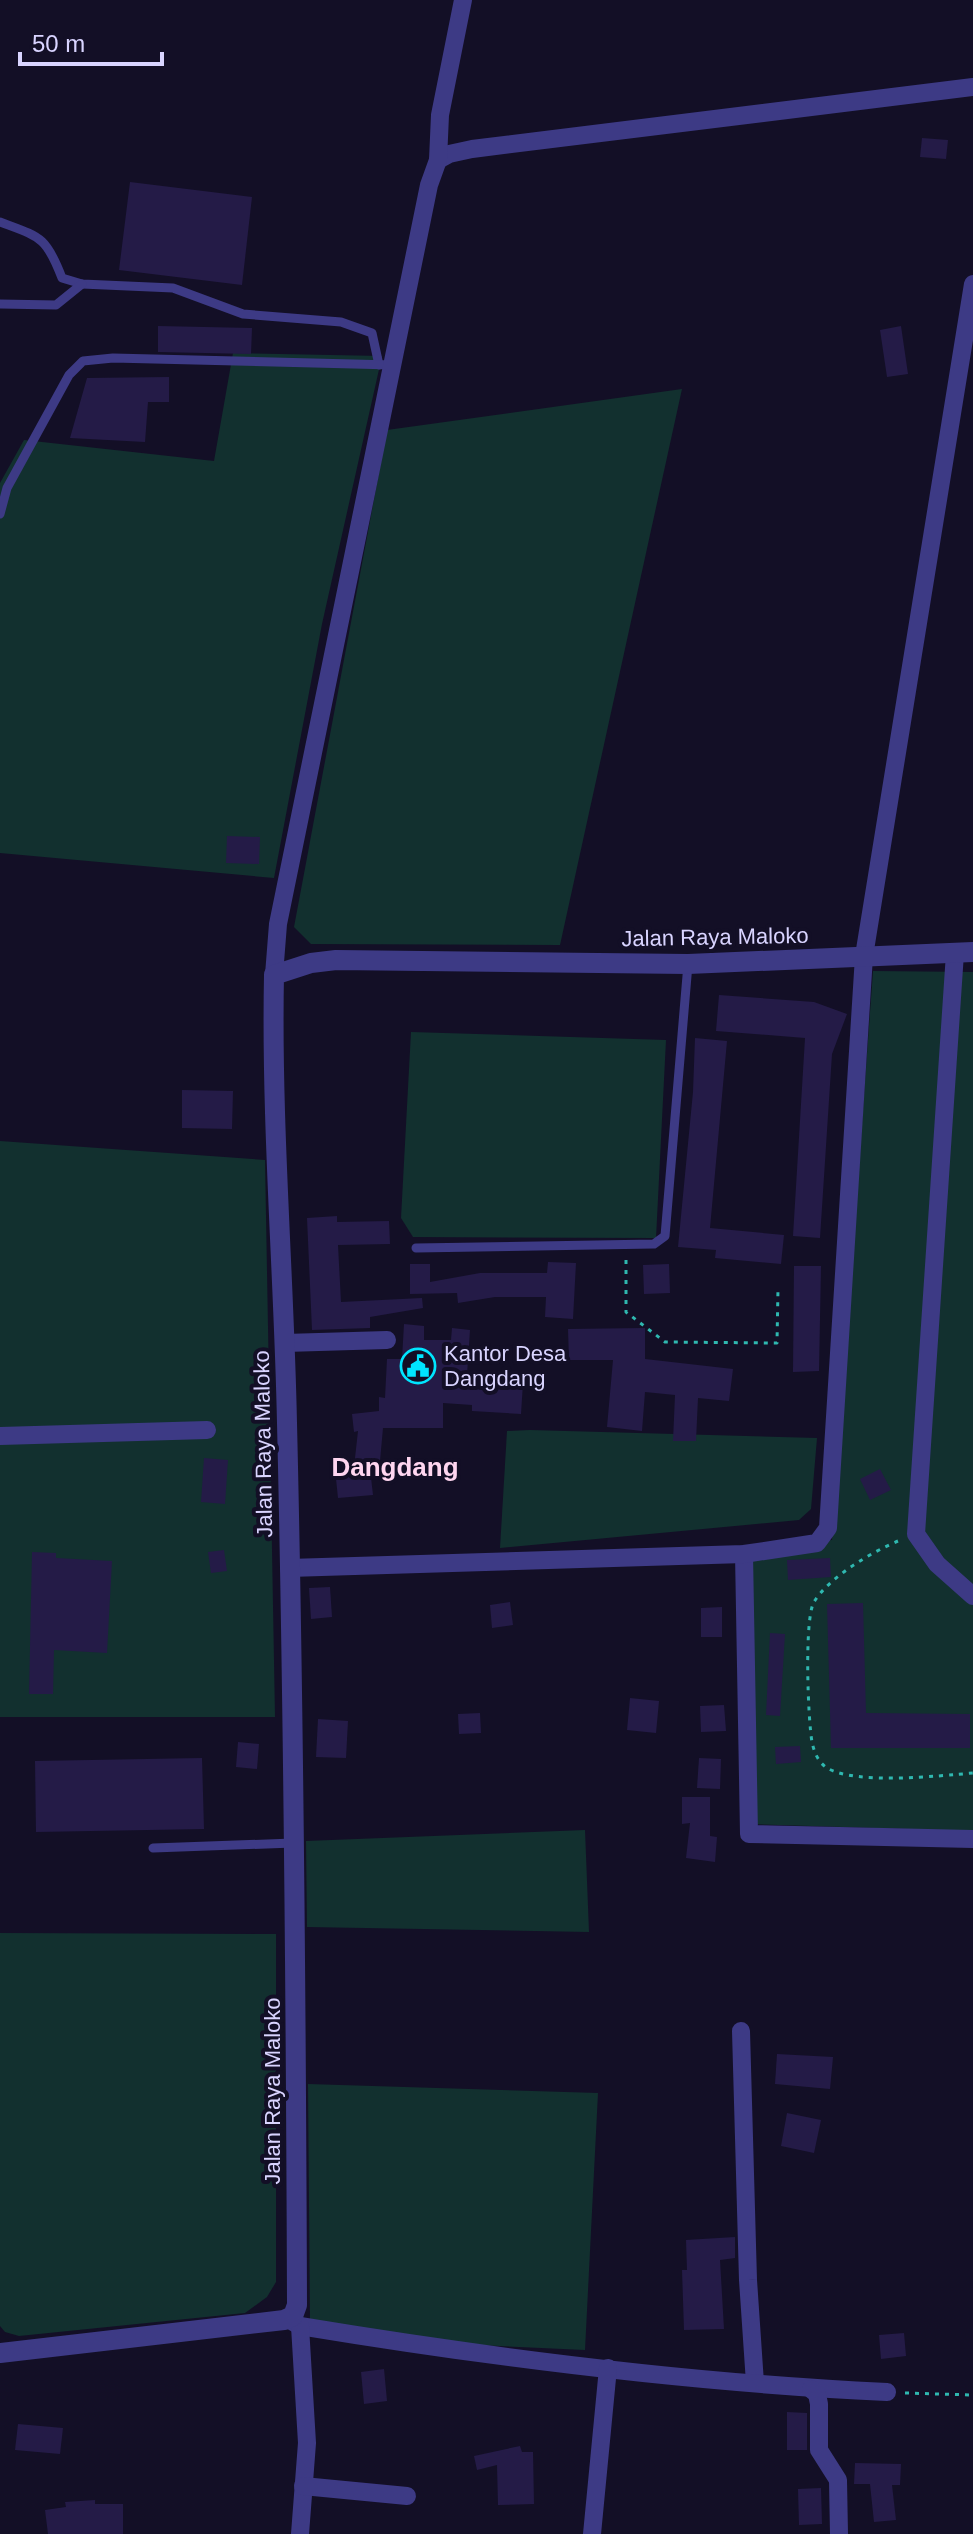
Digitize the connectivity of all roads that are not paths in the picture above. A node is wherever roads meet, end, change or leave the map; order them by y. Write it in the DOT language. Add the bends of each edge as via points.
graph roads {
  1 [pos="463,0"];
  2 [pos="973,87"];
  3 [pos="438,160"];
  4 [pos="0,222"];
  5 [pos="82,284"];
  6 [pos="973,284"];
  7 [pos="0,304"];
  8 [pos="386,365"];
  9 [pos="0,514"];
  10 [pos="964,952"];
  11 [pos="864,956"];
  12 [pos="688,964"];
  13 [pos="274,975"];
  14 [pos="416,1248"];
  15 [pos="387,1340"];
  16 [pos="285,1343"];
  17 [pos="207,1430"];
  18 [pos="0,1436"];
  19 [pos="744,1554"];
  20 [pos="289,1568"];
  21 [pos="973,1596"];
  22 [pos="973,1839"];
  23 [pos="295,1843"];
  24 [pos="153,1848"];
  25 [pos="741,2031"];
  26 [pos="294,2322"];
  27 [pos="0,2353"];
  28 [pos="608,2368"];
  29 [pos="755,2383"];
  30 [pos="811,2389"];
  31 [pos="887,2392"];
  32 [pos="303,2486"];
  33 [pos="407,2496"];
  34 [pos="300,2534"];
  35 [pos="592,2534"];
  36 [pos="839,2534"];
  1 -- 3 [label="street" via="440,115"];
  2 -- 3 [label="street" via="472,149"];
  3 -- 8 [label="street"];
  4 -- 5 [label="lane" via="40,237 62,278"];
  5 -- 7 [label="lane" via="56,305"];
  5 -- 8 [label="lane" via="173,288 243,314 341,322 372,333"];
  6 -- 11 [label="street"];
  8 -- 9 [label="lane" via="83,361 69,375 7,488"];
  8 -- 13 [label="street" via="278,924"];
  10 -- 11 [label="street, Jalan Raya Maloko"];
  10 -- 21 [label="street" via="916,1534 937,1564"];
  11 -- 12 [label="street, Jalan Raya Maloko"];
  11 -- 19 [label="street" via="828,1528 817,1543"];
  12 -- 13 [label="street, Jalan Raya Maloko" via="336,960"];
  12 -- 14 [label="lane" via="665,1236 654,1244"];
  13 -- 16 [label="street, Jalan Raya Maloko"];
  15 -- 16 [label="street"];
  16 -- 20 [label="street, Jalan Raya Maloko"];
  17 -- 18 [label="street"];
  19 -- 20 [label="street"];
  19 -- 22 [label="street" via="749,1834"];
  20 -- 23 [label="street, Jalan Raya Maloko"];
  23 -- 24 [label="lane"];
  23 -- 26 [label="street, Jalan Raya Maloko"];
  25 -- 29 [label="street"];
  26 -- 27 [label="street"];
  26 -- 28 [label="street" via="457,2352"];
  26 -- 32 [label="street" via="307,2443"];
  28 -- 29 [label="street"];
  28 -- 35 [label="street"];
  29 -- 30 [label="street"];
  30 -- 31 [label="street"];
  30 -- 36 [label="street" via="819,2404 819,2450 838,2480"];
  32 -- 33 [label="street"];
  32 -- 34 [label="street"];
}
